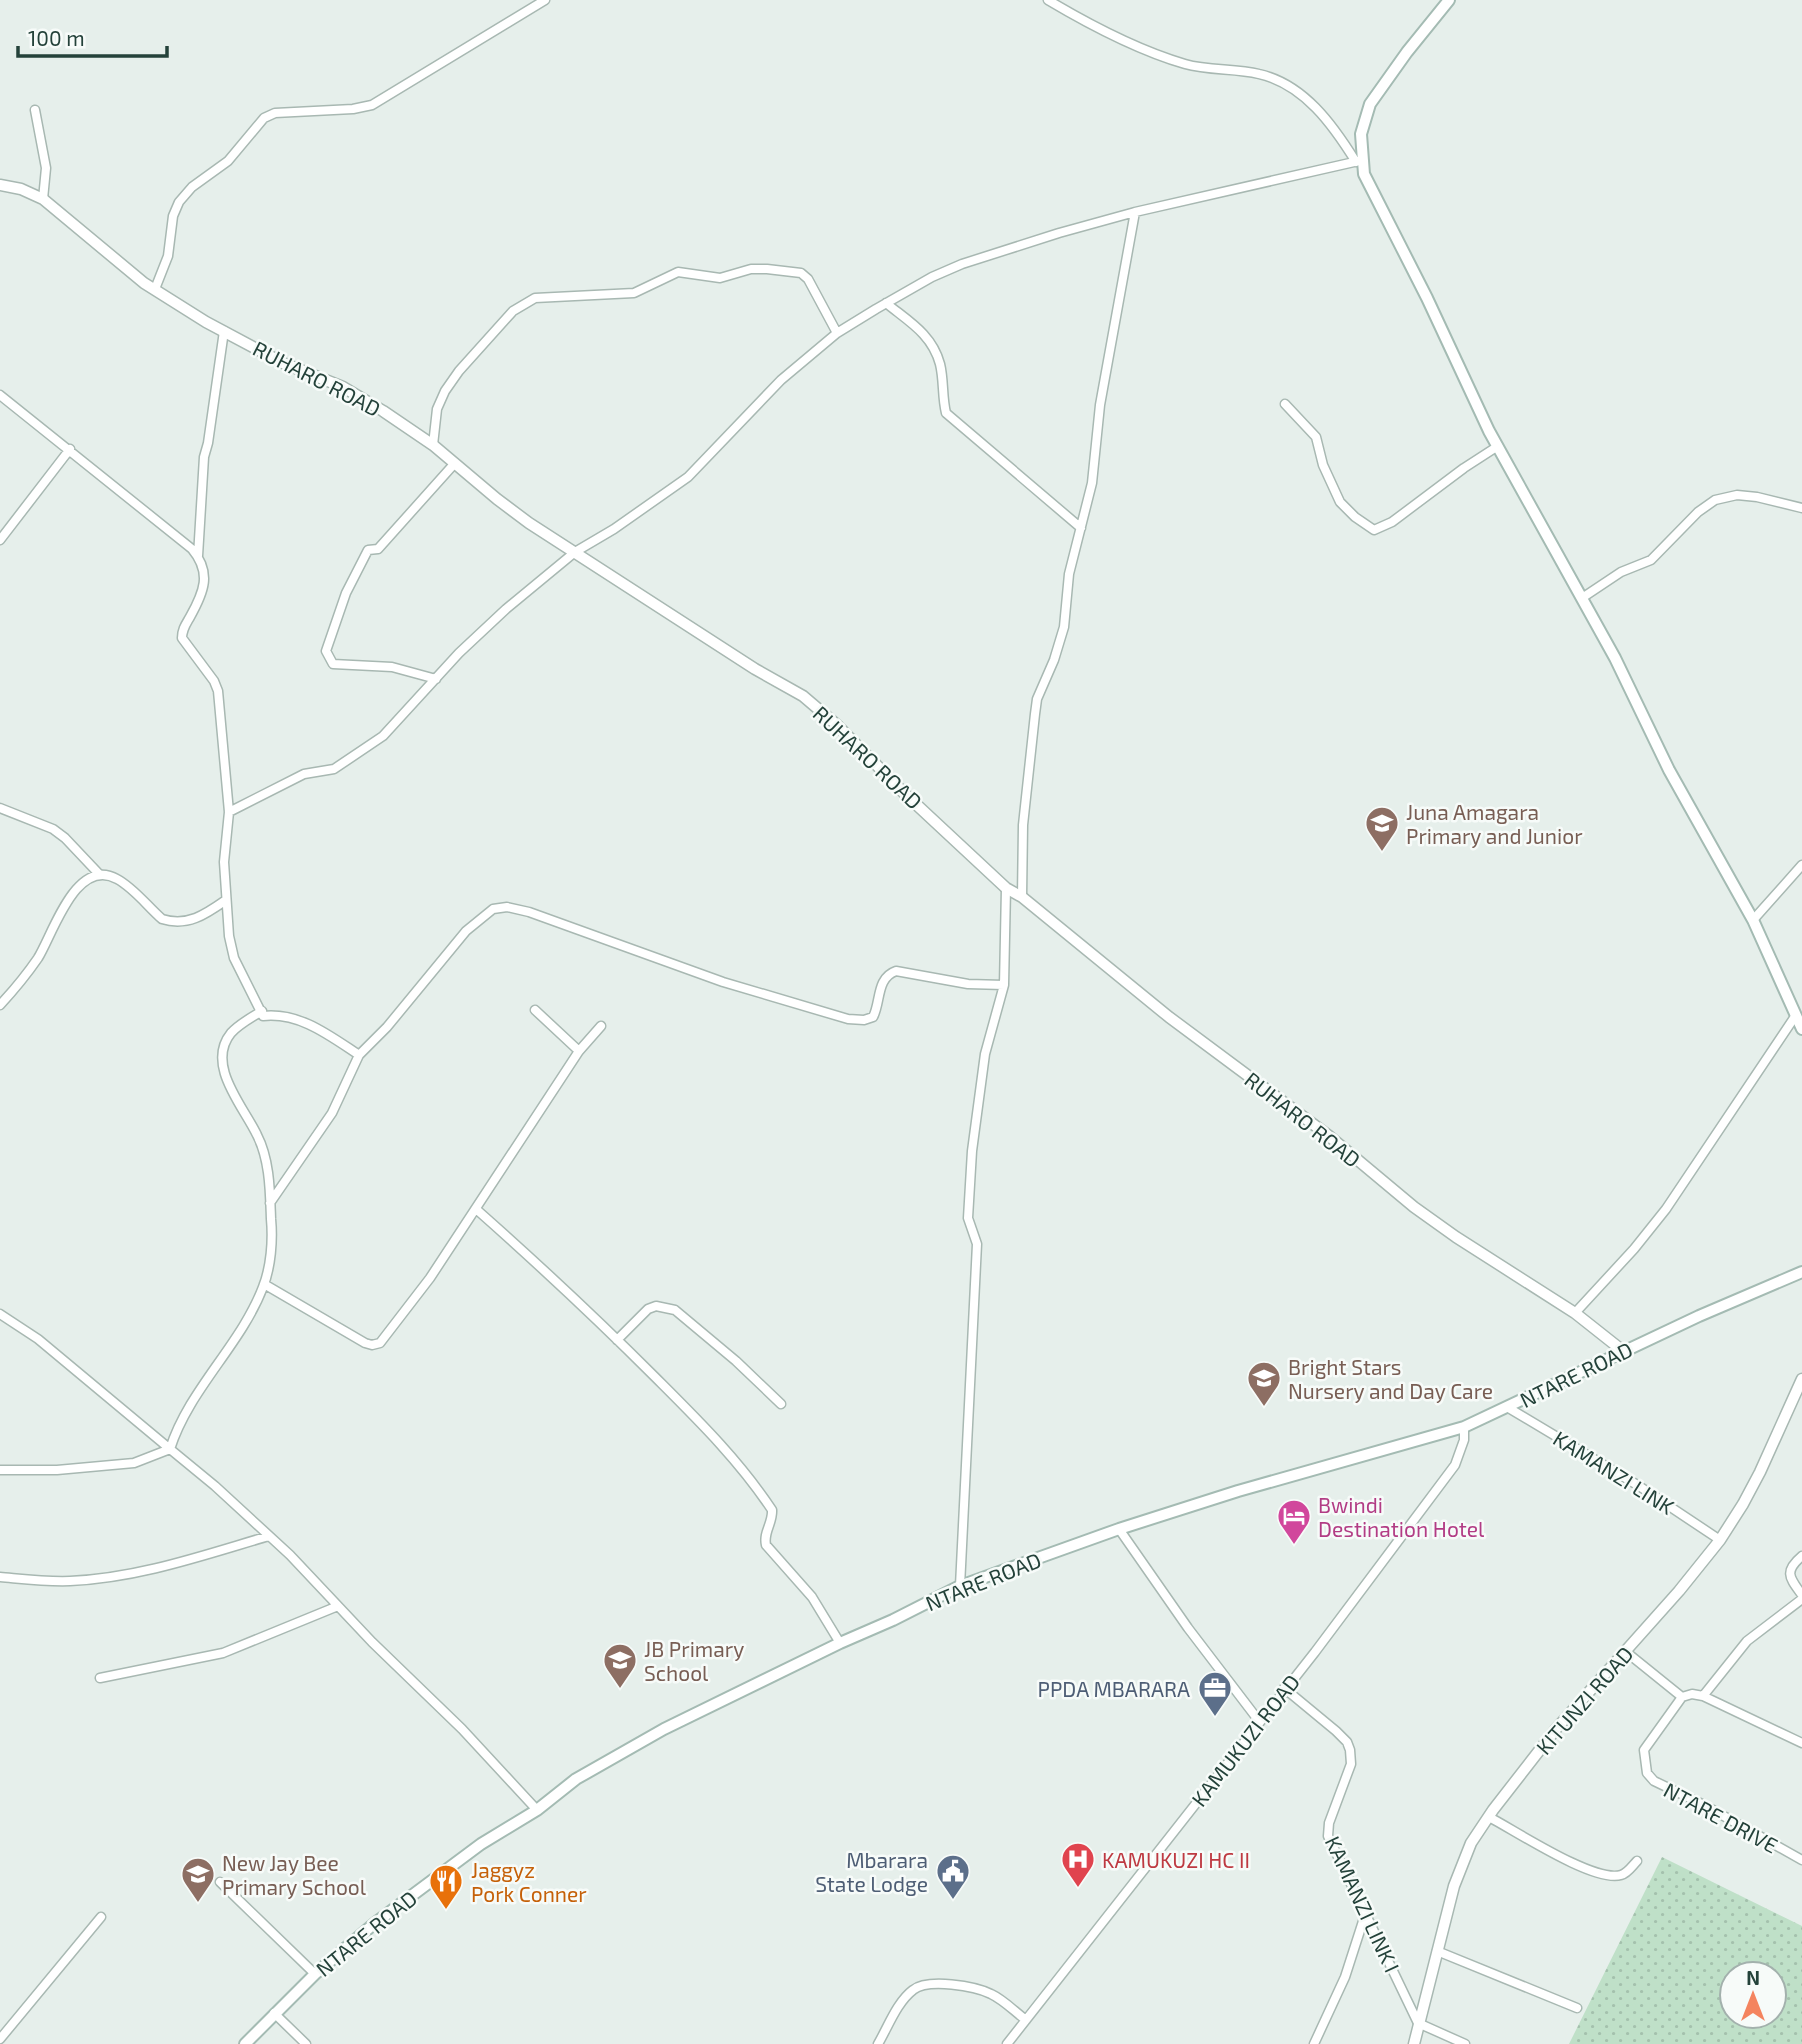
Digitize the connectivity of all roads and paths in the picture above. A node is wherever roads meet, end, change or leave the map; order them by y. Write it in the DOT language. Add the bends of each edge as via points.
graph roads {
  1 [pos="545,0"];
  2 [pos="1048,0"];
  3 [pos="1450,0"];
  4 [pos="35,110"];
  5 [pos="1360,161"];
  6 [pos="0,185"];
  7 [pos="44,199"];
  8 [pos="1135,212"];
  9 [pos="155,289"];
  10 [pos="886,303"];
  11 [pos="224,331"];
  12 [pos="837,333"];
  13 [pos="0,395"];
  14 [pos="1285,404"];
  15 [pos="433,445"];
  16 [pos="1498,446"];
  17 [pos="70,449"];
  18 [pos="455,463"];
  19 [pos="1802,508"];
  20 [pos="1081,528"];
  21 [pos="0,540"];
  22 [pos="575,552"];
  23 [pos="198,556"];
  24 [pos="1582,598"];
  25 [pos="436,679"];
  26 [pos="0,808"];
  27 [pos="229,811"];
  28 [pos="1802,865"];
  29 [pos="100,875"];
  30 [pos="1006,888"];
  31 [pos="1022,897"];
  32 [pos="226,900"];
  33 [pos="1753,920"];
  34 [pos="1004,985"];
  35 [pos="0,1005"];
  36 [pos="535,1010"];
  37 [pos="262,1011"];
  38 [pos="1796,1015"];
  39 [pos="601,1026"];
  40 [pos="1802,1029"];
  41 [pos="579,1051"];
  42 [pos="359,1055"];
  43 [pos="270,1203"];
  44 [pos="475,1209"];
  45 [pos="1802,1272"];
  46 [pos="264,1284"];
  47 [pos="1575,1313"];
  48 [pos="0,1314"];
  49 [pos="618,1340"];
  50 [pos="1623,1351"];
  51 [pos="1802,1379"];
  52 [pos="780,1404"];
  53 [pos="1507,1407"];
  54 [pos="1464,1427"];
  55 [pos="170,1449"];
  56 [pos="0,1470"];
  57 [pos="1119,1529"];
  58 [pos="269,1536"];
  59 [pos="1720,1539"];
  60 [pos="1802,1556"];
  61 [pos="0,1577"];
  62 [pos="960,1586"];
  63 [pos="1802,1597"];
  64 [pos="338,1606"];
  65 [pos="840,1643"];
  66 [pos="1625,1651"];
  67 [pos="100,1678"];
  68 [pos="1284,1689"];
  69 [pos="1703,1696"];
  70 [pos="1682,1697"];
  71 [pos="1259,1721"];
  72 [pos="1802,1743"];
  73 [pos="537,1810"];
  74 [pos="1489,1817"];
  75 [pos="1802,1860"];
  76 [pos="1637,1861"];
  77 [pos="220,1882"];
  78 [pos="1366,1912"];
  79 [pos="101,1917"];
  80 [pos="1437,1951"];
  81 [pos="315,1974"];
  82 [pos="1577,2008"];
  83 [pos="274,2013"];
  84 [pos="1026,2021"];
  85 [pos="1418,2023"];
  86 [pos="0,2039"];
  87 [pos="245,2044"];
  88 [pos="306,2044"];
  89 [pos="878,2044"];
  90 [pos="1007,2044"];
  91 [pos="1314,2044"];
  92 [pos="1414,2044"];
  93 [pos="1465,2044"];
  1 -- 9 [label="street" via="372,105 275,113 264,118 228,161 192,187 180,202"];
  2 -- 5 [label="street" via="1137,47 1185,64 1281,80 1312,103"];
  3 -- 5 [label="main road" via="1370,104 1360,134"];
  4 -- 7 [label="street" via="47,168"];
  5 -- 8 [label="street"];
  5 -- 16 [label="main road"];
  6 -- 7 [label="street, RUHARO ROAD"];
  7 -- 9 [label="street, RUHARO ROAD"];
  8 -- 10 [label="street" via="962,264"];
  8 -- 20 [label="street" via="1098,413 1093,483"];
  9 -- 11 [label="street, RUHARO ROAD"];
  10 -- 12 [label="street"];
  10 -- 20 [label="street" via="922,330 931,344 939,362 946,413"];
  11 -- 15 [label="street, RUHARO ROAD" via="355,394"];
  11 -- 23 [label="street" via="204,457"];
  12 -- 15 [label="street" via="808,279 801,273 767,269 720,278 678,272 634,293 535,298 513,311 445,391 437,409"];
  12 -- 22 [label="street" via="780,380 688,477"];
  13 -- 17 [label="street"];
  14 -- 16 [label="street" via="1316,437 1340,502 1374,530"];
  15 -- 18 [label="street, RUHARO ROAD"];
  16 -- 24 [label="main road"];
  17 -- 21 [label="street"];
  17 -- 23 [label="street"];
  18 -- 22 [label="street, RUHARO ROAD" via="518,515"];
  18 -- 25 [label="street" via="377,549 368,550 346,593 326,651 333,664 392,667"];
  19 -- 24 [label="street" via="1737,495 1715,500 1651,560 1621,572"];
  20 -- 31 [label="street" via="1069,575 1064,626 1037,699 1023,825"];
  22 -- 25 [label="street" via="506,609"];
  22 -- 30 [label="street, RUHARO ROAD" via="821,710"];
  23 -- 27 [label="street" via="205,578 182,638 218,691"];
  24 -- 33 [label="main road" via="1669,770"];
  25 -- 27 [label="street" via="383,736 334,769 304,774"];
  26 -- 29 [label="street" via="53,829"];
  27 -- 32 [label="street"];
  28 -- 33 [label="street"];
  29 -- 32 [label="street" via="118,879 170,922 196,919"];
  29 -- 35 [label="street" via="86,880 64,907 39,956"];
  30 -- 31 [label="street, RUHARO ROAD"];
  30 -- 34 [label="street"];
  31 -- 47 [label="street, RUHARO ROAD" via="1414,1207"];
  32 -- 37 [label="street" via="231,948"];
  33 -- 38 [label="main road"];
  34 -- 42 [label="street" via="968,984 896,971 880,988 873,1017 848,1019 723,982 507,907 493,909 466,931"];
  34 -- 62 [label="street" via="985,1054 972,1151 968,1218 977,1244"];
  36 -- 41 [label="street"];
  37 -- 42 [label="street" via="263,1016 314,1026"];
  37 -- 43 [label="street" via="232,1032 223,1053 227,1080 265,1157"];
  38 -- 40 [label="main road"];
  38 -- 47 [label="street" via="1666,1209"];
  39 -- 41 [label="street"];
  41 -- 44 [label="street"];
  42 -- 43 [label="street" via="332,1113"];
  43 -- 46 [label="street"];
  44 -- 46 [label="street" via="380,1343 365,1343"];
  44 -- 49 [label="street"];
  45 -- 50 [label="main road, NTARE ROAD"];
  46 -- 55 [label="street" via="178,1426"];
  47 -- 50 [label="street, RUHARO ROAD"];
  48 -- 55 [label="street" via="38,1339"];
  49 -- 52 [label="street" via="648,1309 675,1310"];
  49 -- 65 [label="street" via="726,1450 761,1493 773,1518 764,1538 766,1545 812,1597"];
  50 -- 53 [label="main road, NTARE ROAD"];
  51 -- 59 [label="street, KITUNZI ROAD" via="1760,1472"];
  53 -- 54 [label="main road, NTARE ROAD"];
  53 -- 59 [label="street, KAMANZI LINK"];
  54 -- 57 [label="main road, NTARE ROAD"];
  54 -- 68 [label="street, KAMUKUZI ROAD" via="1455,1465"];
  55 -- 56 [label="street" via="134,1463"];
  55 -- 58 [label="street"];
  57 -- 62 [label="main road, NTARE ROAD"];
  57 -- 71 [label="street"];
  58 -- 61 [label="street" via="123,1575 70,1581"];
  58 -- 64 [label="street"];
  59 -- 66 [label="street, KITUNZI ROAD"];
  60 -- 63 [label="street" via="1789,1572"];
  62 -- 65 [label="main road, NTARE ROAD"];
  63 -- 69 [label="street" via="1747,1641"];
  64 -- 67 [label="street" via="223,1653"];
  64 -- 73 [label="street" via="462,1728"];
  65 -- 73 [label="main road, NTARE ROAD" via="615,1755"];
  66 -- 70 [label="street"];
  66 -- 74 [label="street, KITUNZI ROAD" via="1556,1729"];
  68 -- 71 [label="street, KAMUKUZI ROAD"];
  68 -- 78 [label="street, KAMANZI LINK I" via="1347,1742 1351,1765 1328,1836"];
  69 -- 70 [label="street"];
  69 -- 72 [label="street"];
  70 -- 75 [label="street, NTARE DRIVE" via="1644,1750 1647,1773 1654,1781"];
  71 -- 84 [label="street, KAMUKUZI ROAD"];
  73 -- 81 [label="main road, NTARE ROAD" via="481,1843"];
  74 -- 76 [label="street" via="1595,1873 1625,1874"];
  74 -- 80 [label="street, KITUNZI ROAD" via="1463,1860"];
  77 -- 81 [label="street"];
  78 -- 85 [label="street, KAMANZI LINK I"];
  78 -- 91 [label="street" via="1345,1977"];
  79 -- 86 [label="street"];
  80 -- 82 [label="street"];
  80 -- 85 [label="street, KITUNZI ROAD"];
  81 -- 83 [label="main road, NTARE ROAD"];
  83 -- 87 [label="main road, NTARE ROAD"];
  83 -- 88 [label="street"];
  84 -- 89 [label="street" via="982,1990 926,1984 903,2001"];
  84 -- 90 [label="street, KAMUKUZI ROAD"];
  85 -- 92 [label="street, KITUNZI ROAD"];
  85 -- 93 [label="street"];
}
